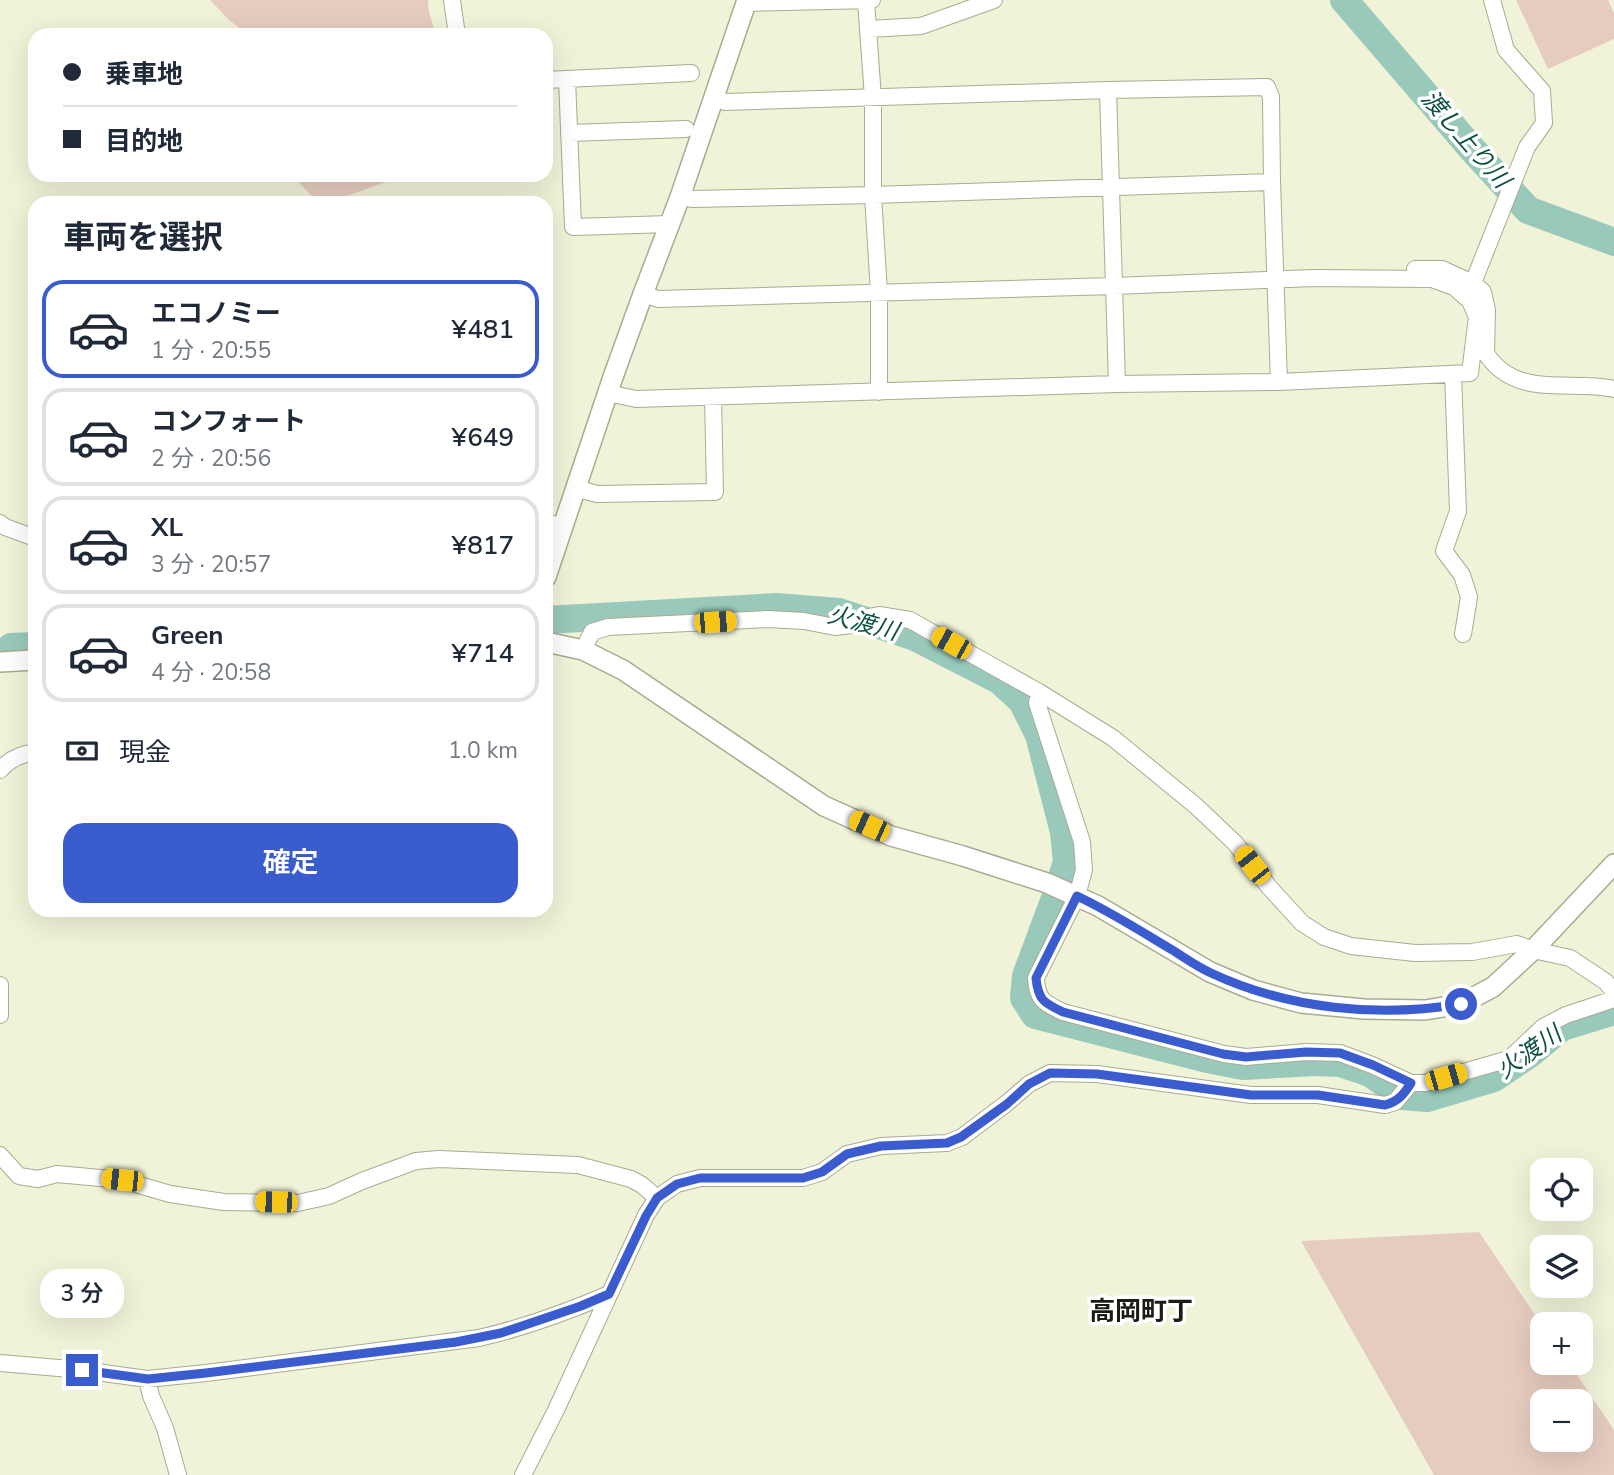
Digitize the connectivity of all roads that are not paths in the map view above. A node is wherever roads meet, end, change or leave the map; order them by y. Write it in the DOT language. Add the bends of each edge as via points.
graph roads {
  1 [pos="452,0"];
  2 [pos="872,0"];
  3 [pos="994,0"];
  4 [pos="1492,0"];
  5 [pos="866,1"];
  6 [pos="746,2"];
  7 [pos="456,28"];
  8 [pos="869,29"];
  9 [pos="691,73"];
  10 [pos="567,79"];
  11 [pos="553,80"];
  12 [pos="1108,90"];
  13 [pos="715,98"];
  14 [pos="873,98"];
  15 [pos="686,129"];
  16 [pos="569,133"];
  17 [pos="1272,182"];
  18 [pos="1111,188"];
  19 [pos="873,195"];
  20 [pos="680,197"];
  21 [pos="670,224"];
  22 [pos="1313,278"];
  23 [pos="1276,280"];
  24 [pos="1473,283"];
  25 [pos="1114,286"];
  26 [pos="878,293"];
  27 [pos="643,294"];
  28 [pos="1453,374"];
  29 [pos="1279,382"];
  30 [pos="1117,384"];
  31 [pos="1614,389"];
  32 [pos="879,392"];
  33 [pos="608,393"];
  34 [pos="713,397"];
  35 [pos="575,488"];
  36 [pos="0,523"];
  37 [pos="554,524"];
  38 [pos="28,535"];
  39 [pos="1463,635"];
  40 [pos="553,644"];
  41 [pos="583,650"];
  42 [pos="28,660"];
  43 [pos="0,662"];
  44 [pos="1039,692"];
  45 [pos="28,753"];
  46 [pos="0,769"];
  47 [pos="1614,864"];
  48 [pos="1077,896"];
  49 [pos="1533,950"];
  50 [pos="0,985"];
  51 [pos="1614,992"];
  52 [pos="1614,999"];
  53 [pos="0,1015"];
  54 [pos="1406,1090"];
  55 [pos="0,1155"];
  56 [pos="657,1198"];
  57 [pos="609,1294"];
  58 [pos="0,1363"];
  59 [pos="148,1379"];
  60 [pos="178,1475"];
  61 [pos="523,1475"];
  1 -- 7 [label="street"];
  2 -- 5 [label="street"];
  3 -- 8 [label="street" via="921,26"];
  4 -- 24 [label="street" via="1506,50 1542,91 1544,123 1527,147"];
  5 -- 6 [label="street"];
  5 -- 8 [label="street"];
  6 -- 13 [label="street"];
  8 -- 14 [label="street"];
  9 -- 10 [label="street"];
  10 -- 11 [label="street"];
  10 -- 16 [label="street"];
  12 -- 14 [label="street"];
  12 -- 17 [label="street" via="1267,87"];
  12 -- 18 [label="street"];
  13 -- 14 [label="street" via="725,102"];
  13 -- 20 [label="street"];
  14 -- 19 [label="street"];
  15 -- 16 [label="street"];
  16 -- 21 [label="street" via="573,227"];
  17 -- 18 [label="street"];
  17 -- 23 [label="street"];
  18 -- 19 [label="street"];
  18 -- 25 [label="street"];
  19 -- 20 [label="street"];
  19 -- 26 [label="street"];
  20 -- 21 [label="street"];
  21 -- 27 [label="street"];
  22 -- 23 [label="street"];
  22 -- 24 [label="street" via="1329,270 1442,269"];
  22 -- 28 [label="street" via="1432,279 1454,287 1470,300 1477,317 1470,373"];
  23 -- 25 [label="street"];
  23 -- 29 [label="street"];
  24 -- 31 [label="street" via="1483,292 1487,310 1486,354 1501,370 1523,382"];
  25 -- 26 [label="street"];
  25 -- 30 [label="street"];
  26 -- 27 [label="street" via="658,299"];
  26 -- 32 [label="street"];
  27 -- 33 [label="street"];
  28 -- 29 [label="street"];
  28 -- 39 [label="street" via="1458,511 1444,551 1462,575 1469,597"];
  29 -- 30 [label="street"];
  30 -- 32 [label="street"];
  32 -- 34 [label="street"];
  33 -- 34 [label="street" via="636,400"];
  33 -- 35 [label="street"];
  34 -- 35 [label="street" via="715,492 597,494"];
  35 -- 37 [label="street"];
  36 -- 38 [label="street"];
  40 -- 41 [label="street"];
  41 -- 44 [label="street" via="592,632 608,627 768,619 835,627 879,615 910,620"];
  41 -- 48 [label="street" via="623,670 824,806 891,836"];
  42 -- 43 [label="street"];
  44 -- 48 [label="street" via="1037,703 1082,842 1084,870"];
  44 -- 49 [label="street" via="1113,738 1196,806 1235,843 1302,923 1324,937 1351,946 1415,953 1472,952 1517,944"];
  45 -- 46 [label="street"];
  47 -- 49 [label="street"];
  48 -- 49 [label="street" via="1210,972 1301,1003 1426,1010 1461,1004 1493,987"];
  48 -- 54 [label="street" via="1036,978 1044,1003 1223,1054 1340,1053 1373,1065"];
  49 -- 51 [label="street" via="1570,958"];
  50 -- 53 [label="street"];
  52 -- 54 [label="street" via="1544,1027 1509,1059"];
  54 -- 56 [label="street" via="1385,1105 1318,1095 1251,1095 1097,1074 1050,1073 947,1143 881,1146 847,1154 822,1172 803,1178 700,1178 677,1184"];
  55 -- 56 [label="street" via="19,1176 122,1180 170,1194 224,1202 298,1203 329,1196 416,1161 439,1159 578,1165 631,1179"];
  56 -- 57 [label="street"];
  57 -- 59 [label="street" via="479,1338"];
  57 -- 61 [label="street"];
  58 -- 59 [label="street"];
  59 -- 60 [label="street"];
}
